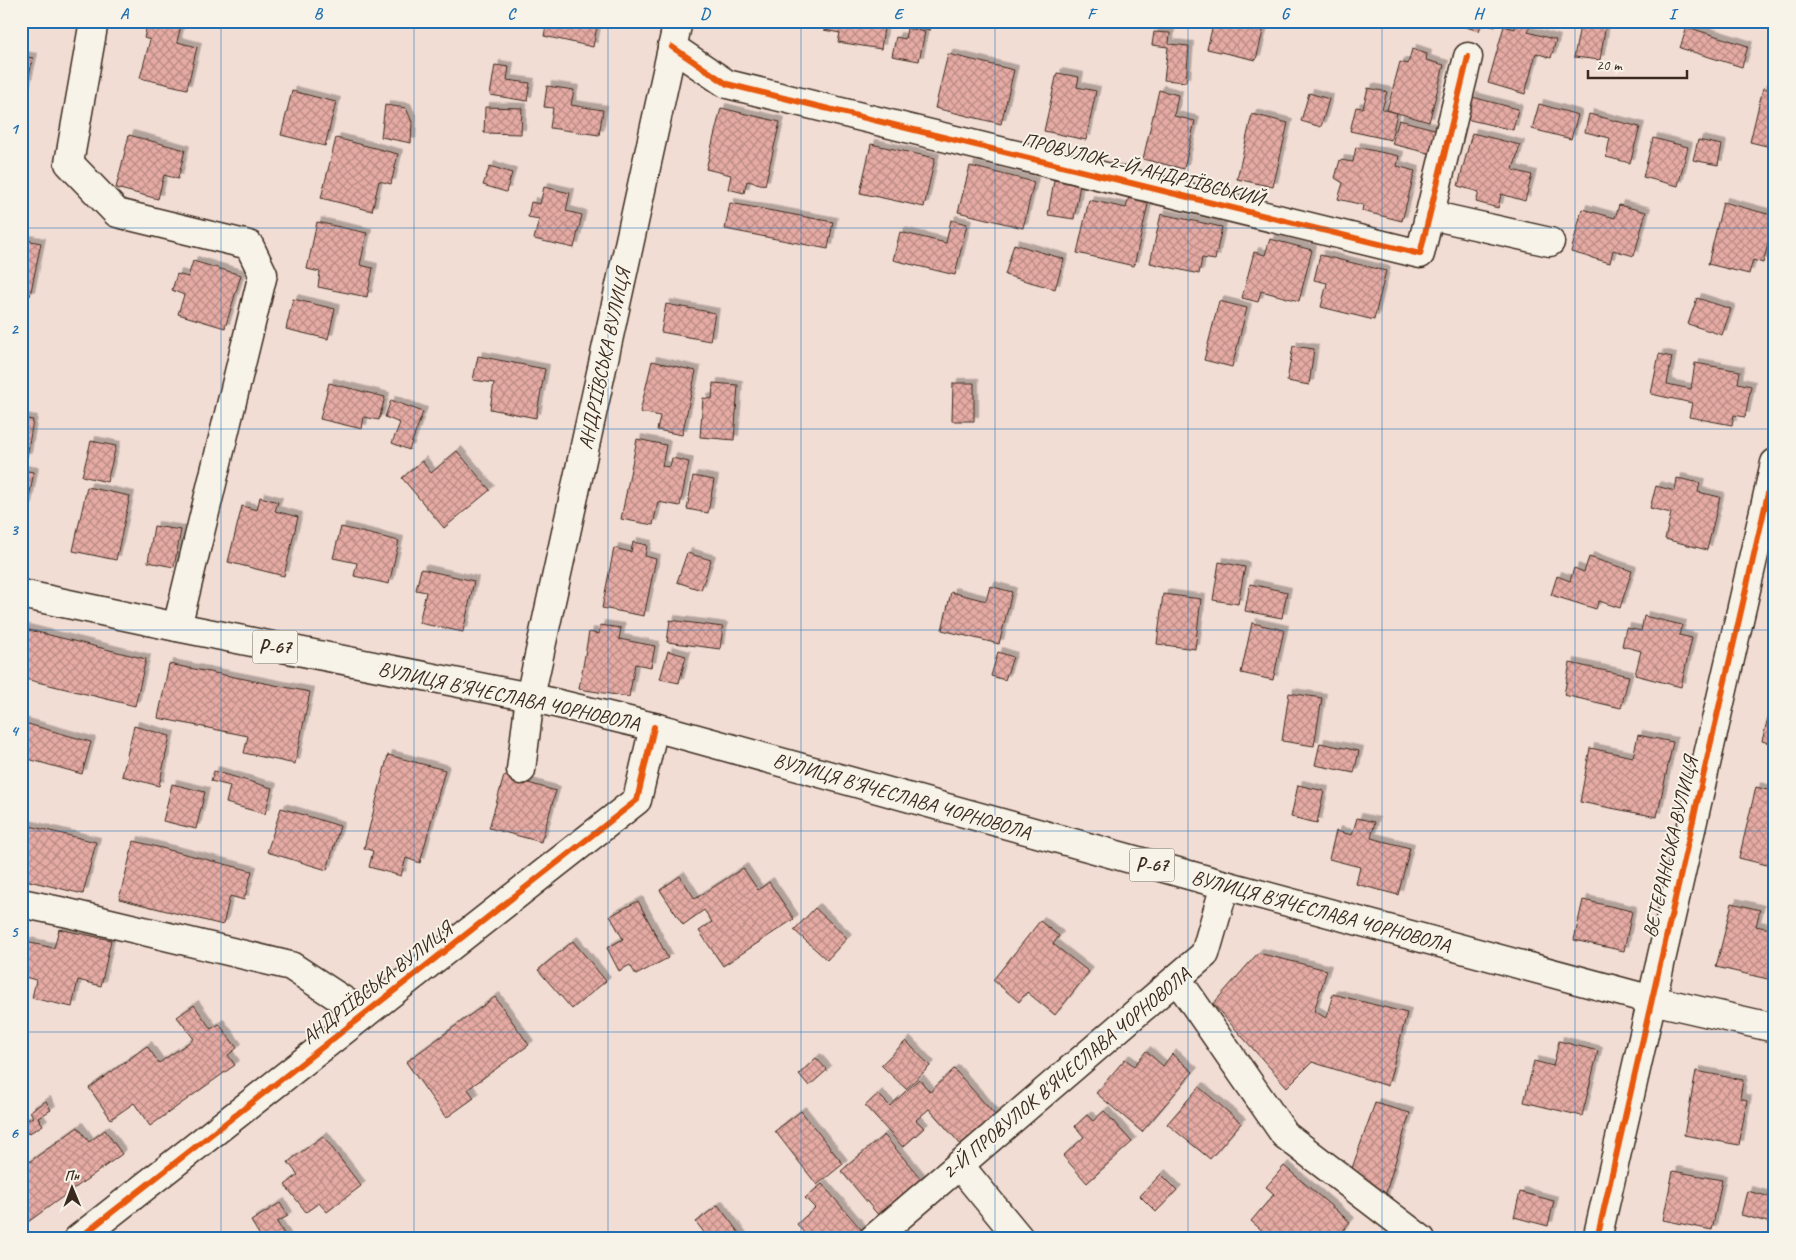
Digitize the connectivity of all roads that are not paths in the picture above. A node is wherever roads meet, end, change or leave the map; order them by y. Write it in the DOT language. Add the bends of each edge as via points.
graph roads {
  1 [pos="94,21"];
  2 [pos="675,34"];
  3 [pos="1468,57"];
  4 [pos="1430,215"];
  5 [pos="1550,242"];
  6 [pos="1775,463"];
  7 [pos="21,594"];
  8 [pos="177,627"];
  9 [pos="530,697"];
  10 [pos="654,727"];
  11 [pos="521,770"];
  12 [pos="1225,885"];
  13 [pos="21,903"];
  14 [pos="1178,979"];
  15 [pos="1652,1000"];
  16 [pos="364,1014"];
  17 [pos="1775,1028"];
  18 [pos="959,1164"];
  19 [pos="78,1239"];
  20 [pos="873,1239"];
  21 [pos="1020,1239"];
  22 [pos="1421,1239"];
  23 [pos="1597,1239"];
  1 -- 8 [label="street" via="69,163 117,213 249,245 263,274"];
  2 -- 4 [label="street, ПРОВУЛОК 2-Й АНДРІЇВСЬКИЙ" via="727,84 1420,254"];
  2 -- 9 [label="street, АНДРІЇВСЬКА ВУЛИЦЯ"];
  3 -- 4 [label="street, ПРОВУЛОК 2-Й АНДРІЇВСЬКИЙ"];
  4 -- 5 [label="street"];
  6 -- 15 [label="street, ВЕТЕРАНСЬКА ВУЛИЦЯ"];
  7 -- 8 [label="street, ВУЛИЦЯ В'ЯЧЕСЛАВА ЧОРНОВОЛА / Р-67"];
  8 -- 9 [label="street, ВУЛИЦЯ В'ЯЧЕСЛАВА ЧОРНОВОЛА / Р-67"];
  9 -- 10 [label="street, ВУЛИЦЯ В'ЯЧЕСЛАВА ЧОРНОВОЛА / Р-67"];
  9 -- 11 [label="street, АНДРІЇВСЬКА ВУЛИЦЯ"];
  10 -- 12 [label="street, ВУЛИЦЯ В'ЯЧЕСЛАВА ЧОРНОВОЛА / Р-67"];
  10 -- 16 [label="street, АНДРІЇВСЬКА ВУЛИЦЯ" via="637,800"];
  12 -- 14 [label="street, 2-Й ПРОВУЛОК В'ЯЧЕСЛАВА ЧОРНОВОЛА" via="1205,954"];
  12 -- 15 [label="street, ВУЛИЦЯ В'ЯЧЕСЛАВА ЧОРНОВОЛА / Р-67"];
  13 -- 16 [label="street" via="291,966"];
  14 -- 18 [label="street, 2-Й ПРОВУЛОК В'ЯЧЕСЛАВА ЧОРНОВОЛА"];
  14 -- 22 [label="street" via="1285,1135"];
  15 -- 17 [label="street, ВУЛИЦЯ В'ЯЧЕСЛАВА ЧОРНОВОЛА / Р-67"];
  15 -- 23 [label="street, ВЕТЕРАНСЬКА ВУЛИЦЯ"];
  16 -- 19 [label="street, АНДРІЇВСЬКА ВУЛИЦЯ"];
  18 -- 20 [label="street, 2-Й ПРОВУЛОК В'ЯЧЕСЛАВА ЧОРНОВОЛА"];
  18 -- 21 [label="street"];
}
